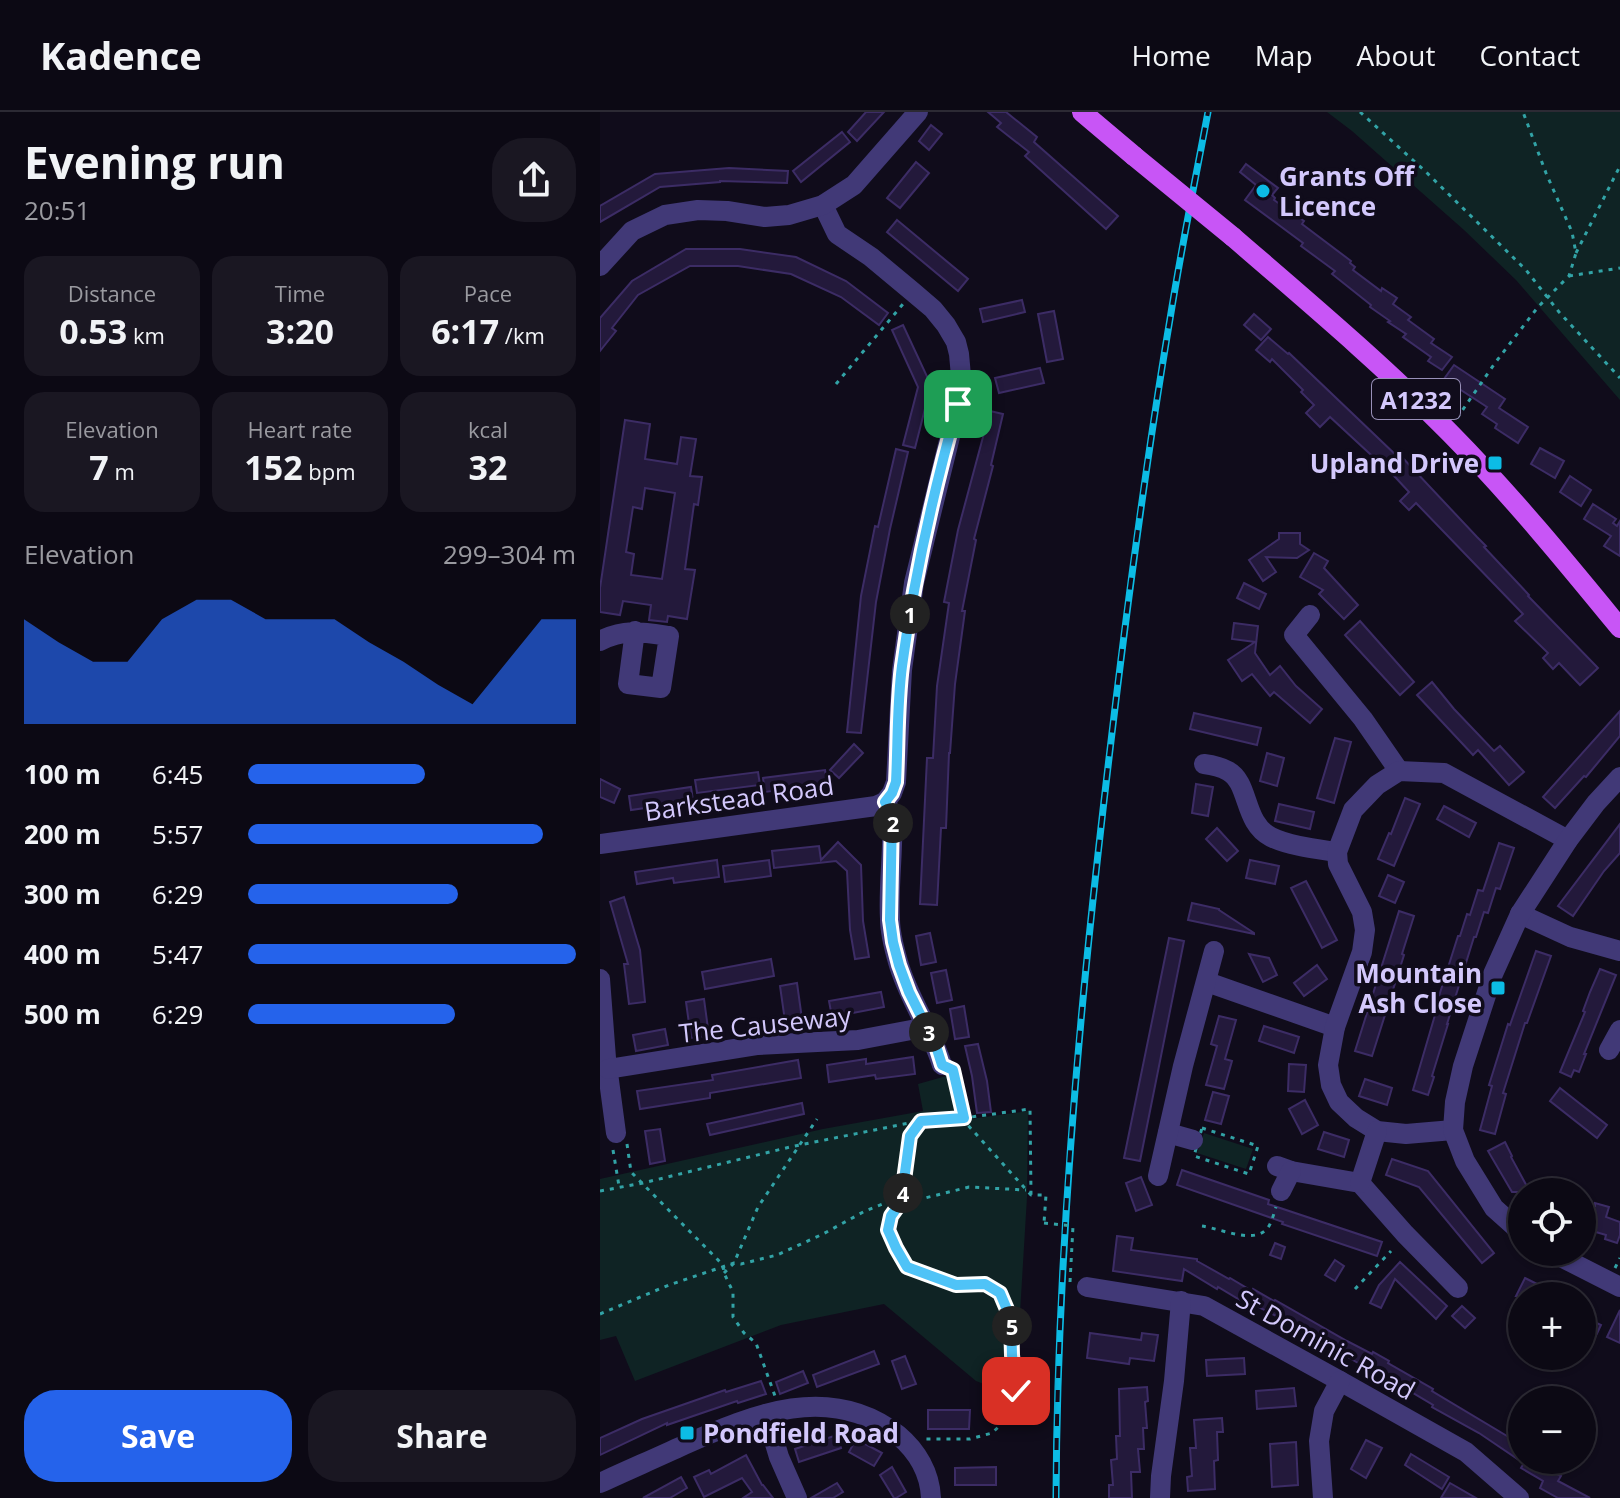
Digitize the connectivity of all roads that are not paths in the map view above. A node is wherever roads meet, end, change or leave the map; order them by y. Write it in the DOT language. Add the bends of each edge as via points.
graph roads {
  1 [pos="918,112"];
  2 [pos="1082,112"];
  3 [pos="823,205"];
  4 [pos="600,266"];
  5 [pos="1310,615"];
  6 [pos="1620,628"];
  7 [pos="635,631"];
  8 [pos="600,641"];
  9 [pos="1204,764"];
  10 [pos="1399,771"];
  11 [pos="1620,777"];
  12 [pos="885,802"];
  13 [pos="1568,840"];
  14 [pos="600,844"];
  15 [pos="1337,852"];
  16 [pos="1520,914"];
  17 [pos="1214,951"];
  18 [pos="1620,951"];
  19 [pos="600,979"];
  20 [pos="1207,982"];
  21 [pos="927,1027"];
  22 [pos="1335,1027"];
  23 [pos="1620,1030"];
  24 [pos="1609,1050"];
  25 [pos="942,1065"];
  26 [pos="608,1069"];
  27 [pos="1453,1130"];
  28 [pos="1377,1131"];
  29 [pos="616,1133"];
  30 [pos="1168,1133"];
  31 [pos="1196,1141"];
  32 [pos="1158,1176"];
  33 [pos="1360,1183"];
  34 [pos="1281,1191"];
  35 [pos="1508,1220"];
  36 [pos="1405,1234"];
  37 [pos="1391,1251"];
  38 [pos="1579,1266"];
  39 [pos="1087,1287"];
  40 [pos="1620,1287"];
  41 [pos="1458,1288"];
  42 [pos="1181,1301"];
  43 [pos="1340,1381"];
  44 [pos="773,1412"];
  45 [pos="606,1487"];
  46 [pos="797,1498"];
  47 [pos="931,1498"];
  48 [pos="1160,1498"];
  49 [pos="1323,1498"];
  50 [pos="1519,1498"];
  1 -- 3 [label="street" via="854,185"];
  2 -- 6 [label="main road, A1232, bridge" via="1342,330 1452,435"];
  3 -- 4 [label="street" via="765,217 698,210 665,215 632,231"];
  3 -- 12 [label="street" via="837,234 933,309 956,342 961,376 914,583 902,670 896,782"];
  5 -- 10 [label="street" via="1294,635"];
  7 -- 8 [label="street"];
  9 -- 15 [label="street" via="1230,771 1251,816 1271,837"];
  10 -- 13 [label="street" via="1444,773"];
  10 -- 15 [label="street" via="1353,810"];
  11 -- 13 [label="street"];
  12 -- 14 [label="street, Barkstead Road"];
  12 -- 21 [label="street" via="892,814 893,942"];
  13 -- 16 [label="street"];
  15 -- 22 [label="street" via="1365,930"];
  16 -- 18 [label="street" via="1570,937"];
  16 -- 27 [label="street" via="1468,1051"];
  17 -- 20 [label="street"];
  19 -- 26 [label="street"];
  20 -- 22 [label="street"];
  20 -- 30 [label="street"];
  21 -- 25 [label="street"];
  21 -- 26 [label="street, The Causeway" via="858,1040 758,1045"];
  22 -- 28 [label="street" via="1328,1065 1331,1085 1339,1102"];
  23 -- 24 [label="street"];
  26 -- 29 [label="street"];
  27 -- 28 [label="street"];
  27 -- 35 [label="street" via="1479,1186"];
  28 -- 33 [label="street"];
  30 -- 31 [label="street"];
  30 -- 32 [label="street"];
  33 -- 34 [label="street" via="1284,1168"];
  33 -- 36 [label="street"];
  36 -- 37 [label="street"];
  36 -- 41 [label="street"];
  38 -- 40 [label="street"];
  39 -- 42 [label="street, St Dominic Road"];
  42 -- 43 [label="street, St Dominic Road" via="1204,1306"];
  42 -- 48 [label="street"];
  43 -- 49 [label="street" via="1324,1411 1319,1441"];
  43 -- 50 [label="street, St Dominic Road" via="1466,1452"];
  44 -- 45 [label="street" via="737,1421"];
  44 -- 46 [label="street" via="779,1457"];
  44 -- 47 [label="street" via="828,1406 880,1422 919,1456"];
}
